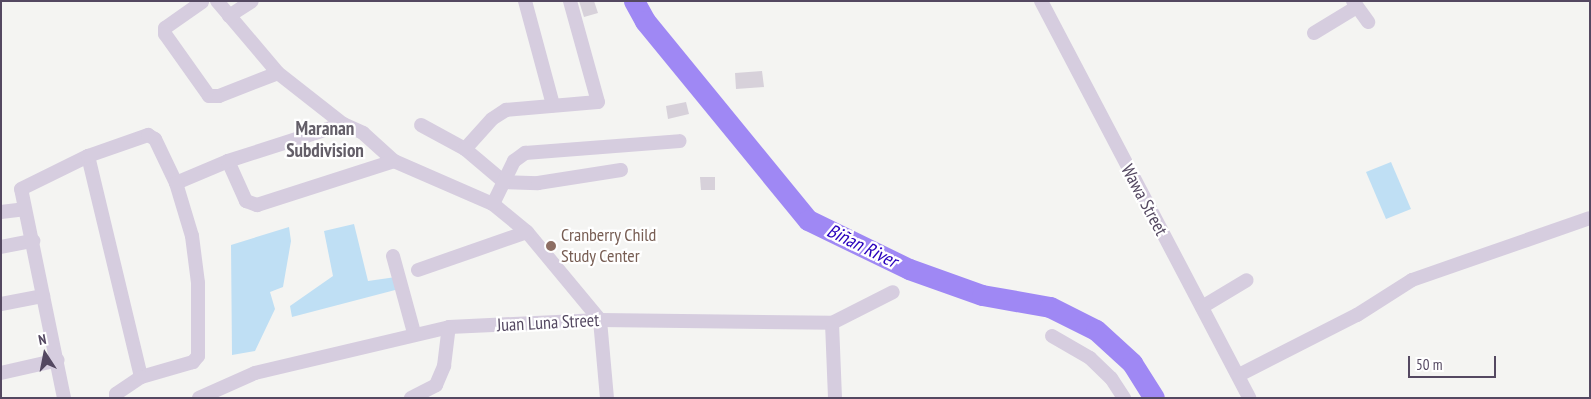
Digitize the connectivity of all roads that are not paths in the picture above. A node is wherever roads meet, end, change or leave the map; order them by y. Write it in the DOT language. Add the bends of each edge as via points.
graph roads {
  1 [pos="217,1"];
  2 [pos="252,1"];
  3 [pos="525,1"];
  4 [pos="570,1"];
  5 [pos="1041,1"];
  6 [pos="202,2"];
  7 [pos="1355,4"];
  8 [pos="230,16"];
  9 [pos="1368,22"];
  10 [pos="1314,33"];
  11 [pos="278,73"];
  12 [pos="553,105"];
  13 [pos="343,124"];
  14 [pos="421,125"];
  15 [pos="680,141"];
  16 [pos="465,149"];
  17 [pos="88,156"];
  18 [pos="228,161"];
  19 [pos="394,161"];
  20 [pos="621,170"];
  21 [pos="504,182"];
  22 [pos="176,183"];
  23 [pos="493,204"];
  24 [pos="24,209"];
  25 [pos="1,212"];
  26 [pos="1590,218"];
  27 [pos="527,232"];
  28 [pos="33,241"];
  29 [pos="1,247"];
  30 [pos="393,256"];
  31 [pos="418,270"];
  32 [pos="1248,280"];
  33 [pos="893,292"];
  34 [pos="43,296"];
  35 [pos="1,304"];
  36 [pos="1202,307"];
  37 [pos="600,320"];
  38 [pos="832,323"];
  39 [pos="449,327"];
  40 [pos="414,334"];
  41 [pos="1052,336"];
  42 [pos="58,360"];
  43 [pos="1,373"];
  44 [pos="1239,375"];
  45 [pos="141,377"];
  46 [pos="64,398"];
  47 [pos="116,398"];
  48 [pos="199,398"];
  49 [pos="411,398"];
  50 [pos="607,398"];
  51 [pos="835,398"];
  52 [pos="1124,398"];
  53 [pos="1249,398"];
  1 -- 8 [label="street"];
  2 -- 8 [label="street"];
  3 -- 12 [label="street"];
  4 -- 12 [label="street" via="598,102"];
  5 -- 36 [label="street, Wawa Street"];
  6 -- 11 [label="street" via="165,28 165,34 209,96 219,96"];
  7 -- 9 [label="street"];
  7 -- 10 [label="street"];
  8 -- 11 [label="street"];
  11 -- 13 [label="street"];
  12 -- 16 [label="street" via="506,110 492,119"];
  13 -- 18 [label="street"];
  13 -- 19 [label="street" via="363,133"];
  14 -- 16 [label="street"];
  15 -- 21 [label="street" via="525,153 514,160"];
  16 -- 21 [label="street"];
  17 -- 22 [label="street" via="148,135 155,139"];
  17 -- 24 [label="street" via="23,185"];
  17 -- 45 [label="street"];
  18 -- 19 [label="street" via="246,201 257,206"];
  18 -- 22 [label="street"];
  19 -- 23 [label="street"];
  20 -- 21 [label="street" via="538,182"];
  21 -- 23 [label="street"];
  22 -- 45 [label="street" via="192,236 198,283 198,356 193,362"];
  23 -- 27 [label="street"];
  24 -- 25 [label="street"];
  24 -- 28 [label="street"];
  26 -- 44 [label="street" via="1412,280 1357,315"];
  27 -- 31 [label="street"];
  27 -- 37 [label="street"];
  28 -- 29 [label="street"];
  28 -- 34 [label="street"];
  30 -- 40 [label="street"];
  32 -- 36 [label="street"];
  33 -- 38 [label="street"];
  34 -- 35 [label="street"];
  34 -- 42 [label="street"];
  36 -- 44 [label="street, Wawa Street"];
  37 -- 38 [label="street, Juan Luna Street"];
  37 -- 39 [label="street, Juan Luna Street"];
  37 -- 50 [label="street"];
  38 -- 51 [label="street"];
  39 -- 40 [label="street, Juan Luna Street"];
  39 -- 49 [label="street" via="444,366 436,385"];
  40 -- 48 [label="street, Juan Luna Street" via="254,373"];
  41 -- 52 [label="street" via="1090,358 1111,378"];
  42 -- 43 [label="street"];
  42 -- 46 [label="street"];
  44 -- 53 [label="street, Wawa Street"];
  45 -- 47 [label="street" via="116,394"];
}
